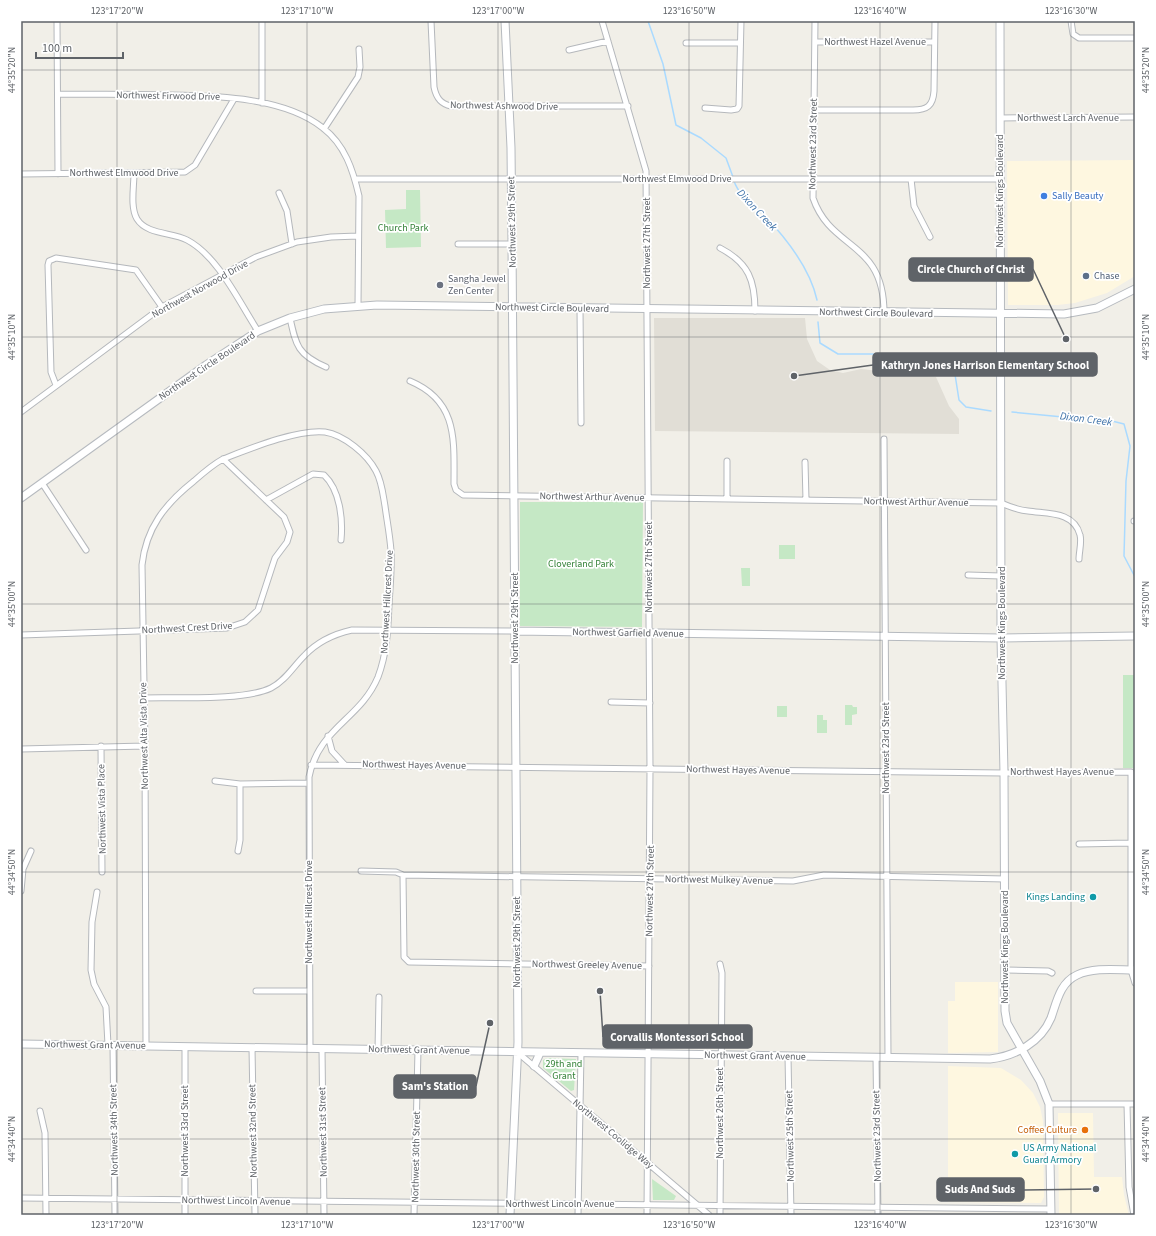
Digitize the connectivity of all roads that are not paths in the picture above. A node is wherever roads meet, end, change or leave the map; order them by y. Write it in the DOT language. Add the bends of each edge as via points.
graph roads {
  1 [pos="57,21"];
  2 [pos="262,21"];
  3 [pos="431,21"];
  4 [pos="505,21"];
  5 [pos="602,21"];
  6 [pos="741,21"];
  7 [pos="815,21"];
  8 [pos="935,21"];
  9 [pos="1000,21"];
  10 [pos="1071,21"];
  11 [pos="1135,38"];
  12 [pos="608,40"];
  13 [pos="816,42"];
  14 [pos="934,42"];
  15 [pos="686,43"];
  16 [pos="740,43"];
  17 [pos="359,49"];
  18 [pos="569,50"];
  19 [pos="58,94"];
  20 [pos="234,99"];
  21 [pos="262,103"];
  22 [pos="628,106"];
  23 [pos="509,107"];
  24 [pos="705,108"];
  25 [pos="814,110"];
  26 [pos="1135,117"];
  27 [pos="1001,118"];
  28 [pos="324,129"];
  29 [pos="134,173"];
  30 [pos="21,174"];
  31 [pos="58,174"];
  32 [pos="511,178"];
  33 [pos="646,178"];
  34 [pos="355,179"];
  35 [pos="814,179"];
  36 [pos="911,179"];
  37 [pos="1000,179"];
  38 [pos="279,193"];
  39 [pos="358,236"];
  40 [pos="930,237"];
  41 [pos="292,244"];
  42 [pos="458,244"];
  43 [pos="512,244"];
  44 [pos="720,248"];
  45 [pos="222,275"];
  46 [pos="1135,289"];
  47 [pos="358,306"];
  48 [pos="162,307"];
  49 [pos="513,307"];
  50 [pos="580,308"];
  51 [pos="647,310"];
  52 [pos="755,311"];
  53 [pos="884,313"];
  54 [pos="1000,314"];
  55 [pos="290,318"];
  56 [pos="258,331"];
  57 [pos="326,367"];
  58 [pos="410,381"];
  59 [pos="56,385"];
  60 [pos="21,412"];
  61 [pos="581,423"];
  62 [pos="884,439"];
  63 [pos="223,459"];
  64 [pos="727,461"];
  65 [pos="805,462"];
  66 [pos="42,482"];
  67 [pos="515,496"];
  68 [pos="21,498"];
  69 [pos="649,498"];
  70 [pos="727,498"];
  71 [pos="266,500"];
  72 [pos="806,500"];
  73 [pos="884,501"];
  74 [pos="1002,503"];
  75 [pos="341,540"];
  76 [pos="86,550"];
  77 [pos="1079,559"];
  78 [pos="968,575"];
  79 [pos="1002,576"];
  80 [pos="388,630"];
  81 [pos="142,631"];
  82 [pos="515,631"];
  83 [pos="650,633"];
  84 [pos="21,635"];
  85 [pos="886,636"];
  86 [pos="1135,636"];
  87 [pos="1001,638"];
  88 [pos="143,698"];
  89 [pos="611,702"];
  90 [pos="650,703"];
  91 [pos="328,736"];
  92 [pos="101,746"];
  93 [pos="145,746"];
  94 [pos="21,749"];
  95 [pos="345,764"];
  96 [pos="311,765"];
  97 [pos="516,766"];
  98 [pos="650,768"];
  99 [pos="886,772"];
  100 [pos="1004,773"];
  101 [pos="215,781"];
  102 [pos="308,783"];
  103 [pos="240,784"];
  104 [pos="1130,843"];
  105 [pos="1079,844"];
  106 [pos="31,851"];
  107 [pos="238,851"];
  108 [pos="361,871"];
  109 [pos="102,872"];
  110 [pos="404,875"];
  111 [pos="888,876"];
  112 [pos="517,878"];
  113 [pos="1005,879"];
  114 [pos="650,880"];
  115 [pos="21,891"];
  116 [pos="96,892"];
  117 [pos="517,964"];
  118 [pos="720,964"];
  119 [pos="649,966"];
  120 [pos="1006,970"];
  121 [pos="1133,970"];
  122 [pos="1052,973"];
  123 [pos="1135,984"];
  124 [pos="256,991"];
  125 [pos="309,991"];
  126 [pos="379,997"];
  127 [pos="21,1044"];
  128 [pos="110,1045"];
  129 [pos="146,1045"];
  130 [pos="185,1047"];
  131 [pos="252,1048"];
  132 [pos="1022,1048"];
  133 [pos="310,1049"];
  134 [pos="322,1049"];
  135 [pos="378,1050"];
  136 [pos="418,1050"];
  137 [pos="517,1052"];
  138 [pos="540,1052"];
  139 [pos="581,1053"];
  140 [pos="647,1054"];
  141 [pos="720,1055"];
  142 [pos="788,1056"];
  143 [pos="876,1057"];
  144 [pos="888,1058"];
  145 [pos="534,1066"];
  146 [pos="1049,1104"];
  147 [pos="1127,1104"];
  148 [pos="1135,1104"];
  149 [pos="581,1107"];
  150 [pos="40,1111"];
  151 [pos="646,1162"];
  152 [pos="21,1198"];
  153 [pos="46,1198"];
  154 [pos="114,1199"];
  155 [pos="185,1200"];
  156 [pos="254,1201"];
  157 [pos="324,1201"];
  158 [pos="415,1203"];
  159 [pos="510,1204"];
  160 [pos="647,1204"];
  161 [pos="579,1205"];
  162 [pos="698,1206"];
  163 [pos="720,1206"];
  164 [pos="791,1207"];
  165 [pos="878,1208"];
  166 [pos="1051,1212"];
  167 [pos="46,1215"];
  168 [pos="115,1215"];
  169 [pos="185,1215"];
  170 [pos="254,1215"];
  171 [pos="324,1215"];
  172 [pos="414,1215"];
  173 [pos="510,1215"];
  174 [pos="578,1215"];
  175 [pos="647,1215"];
  176 [pos="708,1215"];
  177 [pos="720,1215"];
  178 [pos="791,1215"];
  179 [pos="878,1215"];
  180 [pos="1134,1215"];
  1 -- 19 [label="street"];
  2 -- 21 [label="street"];
  3 -- 23 [label="street, Northwest Ashwood Drive" via="434,87 441,102 451,106"];
  4 -- 23 [label="street, Northwest 29th Street"];
  5 -- 12 [label="street, Northwest 27th Street"];
  6 -- 16 [label="street"];
  7 -- 13 [label="street, Northwest 23rd Street"];
  8 -- 14 [label="street"];
  9 -- 27 [label="street, Northwest Kings Boulevard"];
  10 -- 11 [label="street" via="1073,34 1079,38"];
  12 -- 18 [label="street"];
  12 -- 22 [label="street, Northwest 27th Street"];
  13 -- 14 [label="street, Northwest Hazel Avenue"];
  13 -- 25 [label="street, Northwest 23rd Street"];
  14 -- 25 [label="street" via="934,98 926,109"];
  15 -- 16 [label="street"];
  16 -- 24 [label="street" via="739,106 731,110"];
  17 -- 28 [label="street" via="358,77"];
  19 -- 20 [label="street, Northwest Firwood Drive" via="194,95"];
  19 -- 31 [label="street"];
  20 -- 21 [label="street, Northwest Firwood Drive"];
  20 -- 29 [label="street, Northwest Elmwood Drive" via="193,168 181,173"];
  21 -- 28 [label="street, Northwest Firwood Drive" via="291,110"];
  22 -- 23 [label="street, Northwest Ashwood Drive"];
  22 -- 33 [label="street, Northwest 27th Street"];
  23 -- 32 [label="street, Northwest 29th Street"];
  25 -- 35 [label="street, Northwest 23rd Street"];
  26 -- 27 [label="street, Northwest Larch Avenue"];
  27 -- 37 [label="street, Northwest Kings Boulevard"];
  28 -- 34 [label="street, Northwest Firwood Drive" via="340,145"];
  29 -- 31 [label="street, Northwest Elmwood Drive"];
  29 -- 45 [label="street" via="134,208 141,224 154,231 188,240 207,255"];
  30 -- 31 [label="street, Northwest Elmwood Drive"];
  32 -- 33 [label="street, Northwest Elmwood Drive"];
  32 -- 34 [label="street, Northwest Elmwood Drive"];
  32 -- 43 [label="street, Northwest 29th Street"];
  33 -- 35 [label="street, Northwest Elmwood Drive"];
  33 -- 51 [label="street, Northwest 27th Street"];
  34 -- 39 [label="street, Northwest Firwood Drive" via="359,196"];
  35 -- 36 [label="street, Northwest Elmwood Drive"];
  35 -- 53 [label="street, Northwest 23rd Street" via="813,198 822,218 876,270 883,289"];
  36 -- 37 [label="street, Northwest Elmwood Drive"];
  36 -- 40 [label="street" via="914,206"];
  37 -- 54 [label="street, Northwest Kings Boulevard"];
  38 -- 41 [label="street" via="287,211"];
  39 -- 41 [label="street, Northwest Norwood Drive" via="331,237"];
  39 -- 47 [label="street, Northwest Firwood Drive"];
  41 -- 45 [label="street, Northwest Norwood Drive" via="256,257"];
  42 -- 43 [label="street"];
  43 -- 49 [label="street, Northwest 29th Street"];
  44 -- 52 [label="street" via="739,261 750,276 755,290"];
  45 -- 48 [label="street, Northwest Norwood Drive"];
  45 -- 56 [label="street"];
  46 -- 54 [label="street, Northwest Circle Boulevard" via="1087,311 1064,314"];
  47 -- 49 [label="street, Northwest Circle Boulevard"];
  47 -- 55 [label="street, Northwest Circle Boulevard" via="324,309"];
  48 -- 59 [label="street, Northwest Norwood Drive"];
  48 -- 59 [label="street" via="136,270 52,259 48,265 51,372"];
  49 -- 50 [label="street, Northwest Circle Boulevard"];
  49 -- 67 [label="street, Northwest 29th Street"];
  50 -- 51 [label="street, Northwest Circle Boulevard"];
  50 -- 61 [label="street"];
  51 -- 52 [label="street, Northwest Circle Boulevard"];
  51 -- 69 [label="street, Northwest 27th Street"];
  52 -- 53 [label="street, Northwest Circle Boulevard"];
  53 -- 54 [label="street, Northwest Circle Boulevard"];
  54 -- 74 [label="street, Northwest Kings Boulevard"];
  55 -- 56 [label="street, Northwest Circle Boulevard"];
  55 -- 57 [label="street" via="300,350 307,358"];
  56 -- 66 [label="street, Northwest Circle Boulevard"];
  58 -- 67 [label="street, Northwest Arthur Avenue" via="437,398 449,418 454,438 454,484 458,493 466,496"];
  59 -- 60 [label="street, Northwest Norwood Drive"];
  62 -- 73 [label="street, Northwest 23rd Street"];
  63 -- 71 [label="street, Northwest Crest Drive"];
  63 -- 80 [label="street, Northwest Hillcrest Drive" via="286,437 315,432 337,436 372,463 379,478 390,535"];
  63 -- 81 [label="street, Northwest Alta Vista Drive" via="181,491 159,515 150,531 144,547 142,565"];
  64 -- 70 [label="street"];
  65 -- 72 [label="street"];
  66 -- 68 [label="street, Northwest Circle Boulevard"];
  66 -- 76 [label="street"];
  67 -- 69 [label="street, Northwest Arthur Avenue"];
  67 -- 82 [label="street, Northwest 29th Street"];
  69 -- 70 [label="street, Northwest Arthur Avenue"];
  69 -- 83 [label="street, Northwest 27th Street"];
  70 -- 72 [label="street, Northwest Arthur Avenue"];
  71 -- 75 [label="street" via="313,474 324,475 333,488 340,507"];
  71 -- 81 [label="street, Northwest Crest Drive" via="284,517 290,532 287,542 272,566 261,605 253,616 233,627"];
  72 -- 73 [label="street, Northwest Arthur Avenue"];
  73 -- 74 [label="street, Northwest Arthur Avenue"];
  73 -- 85 [label="street, Northwest 23rd Street"];
  74 -- 77 [label="street, Northwest Arthur Avenue" via="1026,511 1061,515 1069,519 1078,528 1080,535"];
  74 -- 79 [label="street, Northwest Kings Boulevard"];
  78 -- 79 [label="street"];
  79 -- 87 [label="street, Northwest Kings Boulevard"];
  80 -- 82 [label="street, Northwest Garfield Avenue"];
  80 -- 88 [label="street, Northwest Garfield Avenue" via="352,630 326,640 304,656 280,682 260,692"];
  80 -- 91 [label="street, Northwest Hillcrest Drive" via="385,655 373,687 360,706"];
  81 -- 84 [label="street, Northwest Crest Drive"];
  81 -- 88 [label="street, Northwest Alta Vista Drive"];
  82 -- 83 [label="street, Northwest Garfield Avenue"];
  82 -- 97 [label="street, Northwest 29th Street"];
  83 -- 85 [label="street, Northwest Garfield Avenue"];
  83 -- 90 [label="street, Northwest 27th Street"];
  85 -- 87 [label="street, Northwest Garfield Avenue"];
  85 -- 99 [label="street, Northwest 23rd Street"];
  86 -- 87 [label="street, Northwest Garfield Avenue"];
  87 -- 100 [label="street, Northwest Kings Boulevard"];
  88 -- 93 [label="street, Northwest Alta Vista Drive"];
  89 -- 90 [label="street"];
  90 -- 98 [label="street, Northwest 27th Street"];
  91 -- 95 [label="street" via="335,757"];
  91 -- 96 [label="street, Northwest Hillcrest Drive"];
  92 -- 93 [label="street"];
  92 -- 94 [label="street"];
  92 -- 109 [label="street, Northwest Vista Place"];
  93 -- 129 [label="street, Northwest Alta Vista Drive"];
  95 -- 96 [label="street, Northwest Hayes Avenue"];
  95 -- 97 [label="street, Northwest Hayes Avenue"];
  96 -- 102 [label="street, Northwest Hillcrest Drive"];
  97 -- 98 [label="street, Northwest Hayes Avenue"];
  97 -- 112 [label="street, Northwest 29th Street"];
  98 -- 99 [label="street, Northwest Hayes Avenue"];
  98 -- 114 [label="street, Northwest 27th Street"];
  99 -- 100 [label="street, Northwest Hayes Avenue"];
  99 -- 111 [label="street, Northwest 23rd Street"];
  100 -- 104 [label="street, Northwest Hayes Avenue" via="1131,772"];
  100 -- 113 [label="street, Northwest Kings Boulevard"];
  101 -- 103 [label="street"];
  102 -- 103 [label="street"];
  102 -- 125 [label="street, Northwest Hillcrest Drive"];
  103 -- 107 [label="street"];
  104 -- 105 [label="street"];
  104 -- 121 [label="street"];
  106 -- 115 [label="street" via="23,869"];
  108 -- 110 [label="street, Northwest Mulkey Avenue" via="396,872"];
  110 -- 112 [label="street, Northwest Mulkey Avenue"];
  110 -- 117 [label="street, Northwest Greeley Avenue" via="406,960"];
  111 -- 113 [label="street, Northwest Mulkey Avenue"];
  111 -- 114 [label="street, Northwest Mulkey Avenue" via="824,875 793,881"];
  111 -- 144 [label="street, Northwest 23rd Street"];
  112 -- 114 [label="street, Northwest Mulkey Avenue"];
  112 -- 117 [label="street, Northwest 29th Street"];
  113 -- 120 [label="street, Northwest Kings Boulevard"];
  114 -- 119 [label="street, Northwest 27th Street"];
  116 -- 128 [label="street, Northwest 34th Street" via="92,918 91,970 94,984 106,1007"];
  117 -- 119 [label="street, Northwest Greeley Avenue"];
  117 -- 137 [label="street, Northwest 29th Street"];
  118 -- 141 [label="street, Northwest 26th Street"];
  119 -- 140 [label="street, Northwest 27th Street"];
  120 -- 122 [label="street"];
  120 -- 132 [label="street, Northwest Kings Boulevard" via="1006,1018"];
  121 -- 123 [label="street"];
  121 -- 132 [label="street, Northwest Grant Avenue" via="1091,971 1072,978 1058,995 1045,1028"];
  124 -- 125 [label="street"];
  125 -- 133 [label="street, Northwest Hillcrest Drive"];
  126 -- 135 [label="street"];
  127 -- 128 [label="street, Northwest Grant Avenue"];
  128 -- 129 [label="street, Northwest Grant Avenue"];
  128 -- 154 [label="street, Northwest 34th Street"];
  129 -- 130 [label="street, Northwest Grant Avenue"];
  130 -- 131 [label="street, Northwest Grant Avenue"];
  130 -- 155 [label="street, Northwest 33rd Street"];
  131 -- 133 [label="street, Northwest Grant Avenue"];
  131 -- 156 [label="street, Northwest 32nd Street"];
  132 -- 144 [label="street, Northwest Grant Avenue" via="1011,1055 990,1059"];
  132 -- 146 [label="street, Northwest Kings Boulevard"];
  133 -- 134 [label="street, Northwest Grant Avenue"];
  134 -- 135 [label="street, Northwest Grant Avenue"];
  134 -- 157 [label="street, Northwest 31st Street"];
  135 -- 136 [label="street, Northwest Grant Avenue"];
  136 -- 137 [label="street, Northwest Grant Avenue"];
  136 -- 158 [label="street, Northwest 30th Street"];
  137 -- 138 [label="street, Northwest Grant Avenue"];
  137 -- 145 [label="street, Northwest Coolidge Way"];
  137 -- 159 [label="street, Northwest 29th Street"];
  138 -- 139 [label="street, Northwest Grant Avenue"];
  138 -- 145 [label="street"];
  139 -- 140 [label="street, Northwest Grant Avenue"];
  139 -- 149 [label="street"];
  140 -- 141 [label="street, Northwest Grant Avenue"];
  140 -- 151 [label="street, Northwest 27th Street"];
  141 -- 142 [label="street, Northwest Grant Avenue"];
  141 -- 163 [label="street, Northwest 26th Street"];
  142 -- 143 [label="street, Northwest Grant Avenue"];
  142 -- 164 [label="street, Northwest 25th Street"];
  143 -- 144 [label="street, Northwest Grant Avenue"];
  143 -- 165 [label="street, Northwest 23rd Street"];
  145 -- 149 [label="street, Northwest Coolidge Way"];
  146 -- 147 [label="street"];
  146 -- 166 [label="street, Northwest Kings Boulevard"];
  147 -- 148 [label="street"];
  147 -- 180 [label="street" via="1128,1187"];
  149 -- 151 [label="street, Northwest Coolidge Way"];
  149 -- 161 [label="street"];
  150 -- 153 [label="street" via="44,1132"];
  151 -- 160 [label="street, Northwest 27th Street"];
  151 -- 162 [label="street, Northwest Coolidge Way"];
  152 -- 153 [label="street, Northwest Lincoln Avenue"];
  153 -- 154 [label="street, Northwest Lincoln Avenue"];
  153 -- 167 [label="street"];
  154 -- 155 [label="street, Northwest Lincoln Avenue"];
  154 -- 168 [label="street, Northwest 34th Street"];
  155 -- 156 [label="street, Northwest Lincoln Avenue"];
  155 -- 169 [label="street, Northwest 33rd Street"];
  156 -- 157 [label="street, Northwest Lincoln Avenue"];
  156 -- 170 [label="street, Northwest 32nd Street"];
  157 -- 158 [label="street, Northwest Lincoln Avenue"];
  157 -- 171 [label="street, Northwest 31st Street"];
  158 -- 159 [label="street, Northwest Lincoln Avenue"];
  158 -- 172 [label="street, Northwest 30th Street"];
  159 -- 161 [label="street, Northwest Lincoln Avenue"];
  159 -- 173 [label="street, Northwest 29th Street"];
  160 -- 161 [label="street, Northwest Lincoln Avenue"];
  160 -- 162 [label="street, Northwest Lincoln Avenue"];
  160 -- 175 [label="street, Northwest 27th Street"];
  161 -- 174 [label="street"];
  162 -- 163 [label="street, Northwest Lincoln Avenue"];
  162 -- 176 [label="street, Northwest Coolidge Way"];
  163 -- 164 [label="street, Northwest Lincoln Avenue"];
  163 -- 177 [label="street, Northwest 26th Street"];
  164 -- 165 [label="street, Northwest Lincoln Avenue"];
  164 -- 178 [label="street, Northwest 25th Street"];
  165 -- 166 [label="street, Northwest Lincoln Avenue"];
  165 -- 179 [label="street, Northwest 23rd Street"];
}
